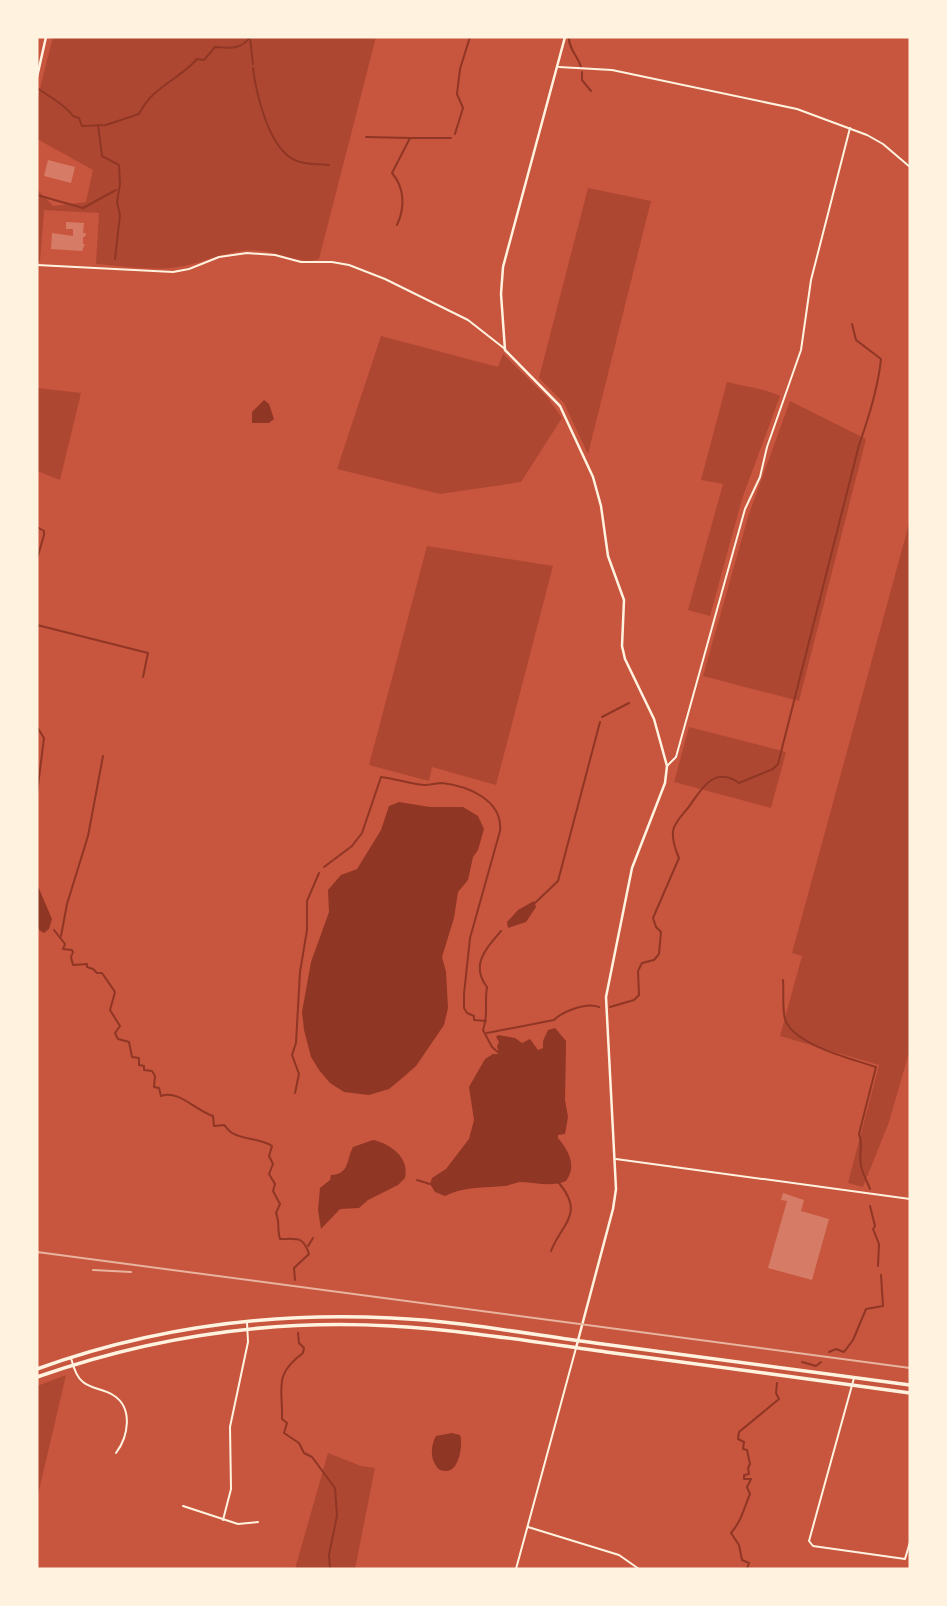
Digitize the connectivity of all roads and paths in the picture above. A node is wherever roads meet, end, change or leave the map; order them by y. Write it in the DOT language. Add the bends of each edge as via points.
graph roads {
  1 [pos="46,37"];
  2 [pos="565,37"];
  3 [pos="558,67"];
  4 [pos="37,76"];
  5 [pos="850,128"];
  6 [pos="910,167"];
  7 [pos="37,265"];
  8 [pos="505,350"];
  9 [pos="667,766"];
  10 [pos="615,1159"];
  11 [pos="910,1199"];
  12 [pos="357,1316"];
  13 [pos="247,1321"];
  14 [pos="357,1325"];
  15 [pos="200,1327"];
  16 [pos="248,1329"];
  17 [pos="201,1335"];
  18 [pos="151,1336"];
  19 [pos="577,1340"];
  20 [pos="153,1344"];
  21 [pos="576,1348"];
  22 [pos="71,1357"];
  23 [pos="72,1365"];
  24 [pos="37,1369"];
  25 [pos="37,1377"];
  26 [pos="855,1377"];
  27 [pos="910,1384"];
  28 [pos="853,1385"];
  29 [pos="910,1392"];
  30 [pos="116,1453"];
  31 [pos="183,1506"];
  32 [pos="223,1520"];
  33 [pos="258,1522"];
  34 [pos="527,1527"];
  35 [pos="910,1542"];
  36 [pos="516,1569"];
  37 [pos="639,1569"];
  1 -- 4 [label="street"];
  2 -- 3 [label="street"];
  3 -- 5 [label="street" via="612,70 761,100"];
  3 -- 8 [label="street" via="503,267"];
  5 -- 6 [label="street" via="883,144"];
  5 -- 9 [label="street" via="811,280 799,357 745,509 676,757"];
  7 -- 8 [label="street" via="173,272 247,253 341,263 468,320"];
  8 -- 9 [label="street" via="561,406 593,477 608,556 624,600 625,659 654,719"];
  9 -- 10 [label="street" via="665,783 632,868 606,997"];
  10 -- 11 [label="street"];
  10 -- 19 [label="street" via="613,1209"];
  12 -- 13 [label="highway"];
  12 -- 14 [label="highway"];
  12 -- 19 [label="highway" via="436,1321"];
  13 -- 15 [label="highway"];
  13 -- 16 [label="street"];
  14 -- 16 [label="highway"];
  14 -- 21 [label="highway" via="433,1329"];
  15 -- 17 [label="highway"];
  15 -- 18 [label="highway"];
  16 -- 17 [label="highway"];
  16 -- 32 [label="street" via="229,1427 231,1489"];
  17 -- 20 [label="highway"];
  18 -- 20 [label="highway"];
  18 -- 22 [label="highway"];
  19 -- 21 [label="street"];
  19 -- 26 [label="highway"];
  20 -- 23 [label="highway"];
  21 -- 28 [label="highway"];
  21 -- 34 [label="street"];
  22 -- 23 [label="street"];
  22 -- 24 [label="highway"];
  23 -- 25 [label="highway"];
  23 -- 30 [label="street" via="82,1382 115,1396 127,1415 122,1446"];
  26 -- 27 [label="highway"];
  26 -- 28 [label="street"];
  28 -- 29 [label="highway"];
  28 -- 35 [label="street" via="809,1541 813,1546 905,1559"];
  31 -- 32 [label="street"];
  32 -- 33 [label="street"];
  34 -- 36 [label="street"];
  34 -- 37 [label="street" via="619,1555"];
}
